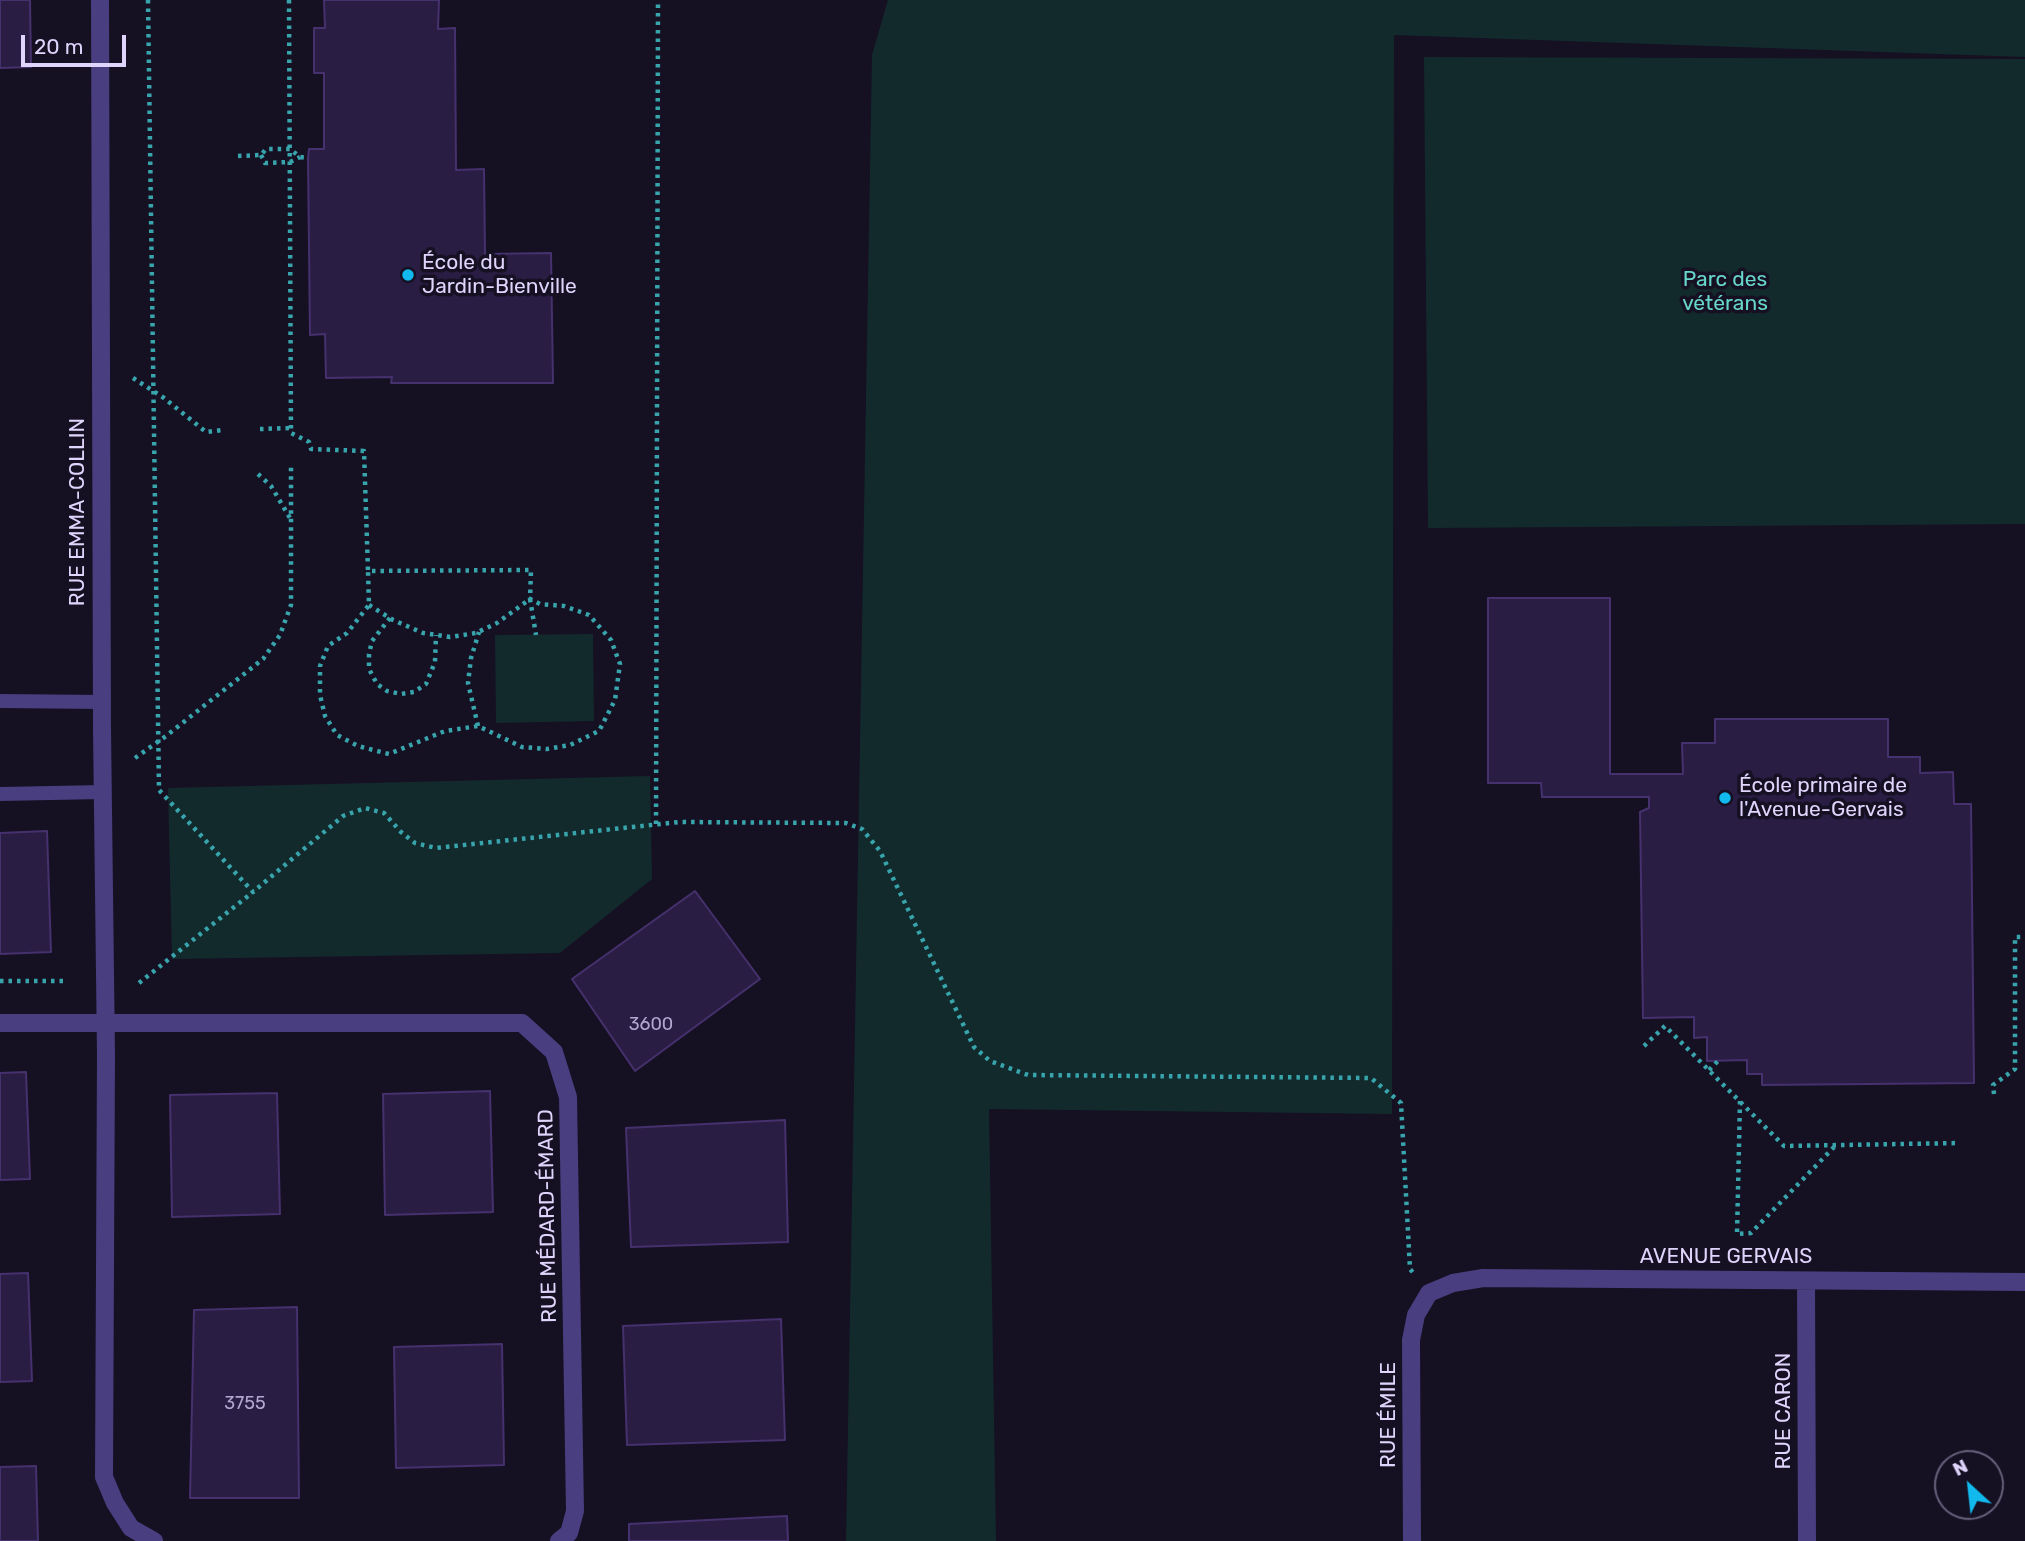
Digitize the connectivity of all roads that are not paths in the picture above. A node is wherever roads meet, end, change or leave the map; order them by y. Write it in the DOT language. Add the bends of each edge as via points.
graph roads {
  1 [pos="100,0"];
  2 [pos="0,701"];
  3 [pos="102,702"];
  4 [pos="103,792"];
  5 [pos="0,794"];
  6 [pos="0,1023"];
  7 [pos="105,1023"];
  8 [pos="1806,1281"];
  9 [pos="2025,1282"];
  10 [pos="1429,1293"];
  11 [pos="154,1541"];
  12 [pos="559,1541"];
  13 [pos="1412,1541"];
  14 [pos="1807,1541"];
  1 -- 3 [label="street, RUE EMMA-COLLIN"];
  2 -- 3 [label="lane"];
  3 -- 4 [label="street, RUE EMMA-COLLIN"];
  4 -- 5 [label="lane"];
  4 -- 7 [label="street, RUE EMMA-COLLIN"];
  6 -- 7 [label="street, RUE MÉDARD-ÉMARD"];
  7 -- 11 [label="street" via="104,1477 131,1528"];
  7 -- 12 [label="street, RUE MÉDARD-ÉMARD" via="522,1023 554,1052 568,1097 575,1511 569,1533"];
  8 -- 9 [label="street, AVENUE GERVAIS"];
  8 -- 10 [label="street, AVENUE GERVAIS" via="1483,1278"];
  8 -- 14 [label="street, RUE CARON"];
  10 -- 13 [label="street, RUE ÉMILE" via="1416,1315 1411,1340"];
}
